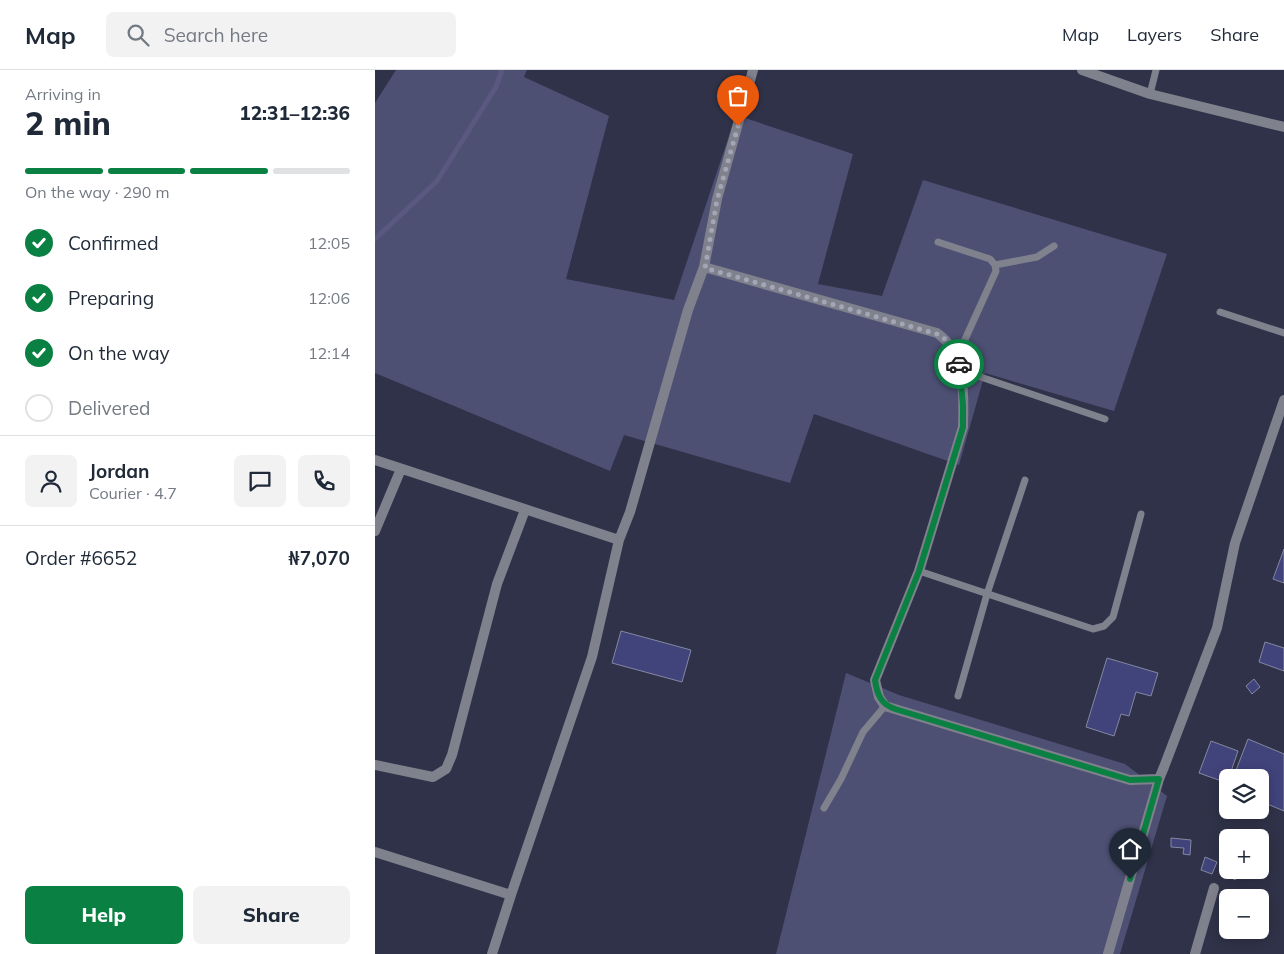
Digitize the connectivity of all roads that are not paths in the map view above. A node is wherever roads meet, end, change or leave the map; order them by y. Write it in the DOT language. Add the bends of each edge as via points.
graph roads {
  1 [pos="753,70"];
  2 [pos="1082,70"];
  3 [pos="1156,70"];
  4 [pos="1150,94"];
  5 [pos="1284,127"];
  6 [pos="938,242"];
  7 [pos="1054,246"];
  8 [pos="995,265"];
  9 [pos="705,268"];
  10 [pos="1220,312"];
  11 [pos="1284,333"];
  12 [pos="957,357"];
  13 [pos="960,370"];
  14 [pos="1284,400"];
  15 [pos="1105,419"];
  16 [pos="375,460"];
  17 [pos="401,469"];
  18 [pos="1025,480"];
  19 [pos="525,510"];
  20 [pos="1141,514"];
  21 [pos="375,531"];
  22 [pos="619,540"];
  23 [pos="919,571"];
  24 [pos="987,594"];
  25 [pos="958,696"];
  26 [pos="885,706"];
  27 [pos="375,765"];
  28 [pos="1159,779"];
  29 [pos="824,808"];
  30 [pos="375,852"];
  31 [pos="1214,888"];
  32 [pos="511,895"];
  33 [pos="492,954"];
  34 [pos="1108,954"];
  35 [pos="1195,954"];
  1 -- 9 [label="street" via="717,200"];
  2 -- 4 [label="street"];
  3 -- 4 [label="lane"];
  4 -- 5 [label="street"];
  6 -- 8 [label="lane" via="990,259"];
  7 -- 8 [label="lane" via="1037,257"];
  8 -- 12 [label="lane"];
  9 -- 12 [label="street" via="937,334 945,339"];
  9 -- 22 [label="street" via="688,310"];
  10 -- 11 [label="lane"];
  12 -- 13 [label="street"];
  13 -- 15 [label="lane"];
  13 -- 23 [label="street" via="963,427"];
  14 -- 28 [label="street" via="1235,543 1217,628"];
  16 -- 17 [label="street"];
  17 -- 19 [label="street"];
  17 -- 21 [label="street"];
  18 -- 24 [label="lane"];
  19 -- 22 [label="street"];
  19 -- 27 [label="street" via="497,584 446,769 433,777"];
  20 -- 24 [label="lane" via="1113,617 1104,626 1093,629"];
  22 -- 32 [label="street" via="592,657"];
  23 -- 24 [label="lane"];
  23 -- 26 [label="street" via="875,680"];
  24 -- 25 [label="lane"];
  26 -- 28 [label="street" via="1130,780"];
  26 -- 29 [label="lane" via="863,732"];
  28 -- 34 [label="street"];
  30 -- 32 [label="street"];
  31 -- 35 [label="street"];
  32 -- 33 [label="street"];
}
